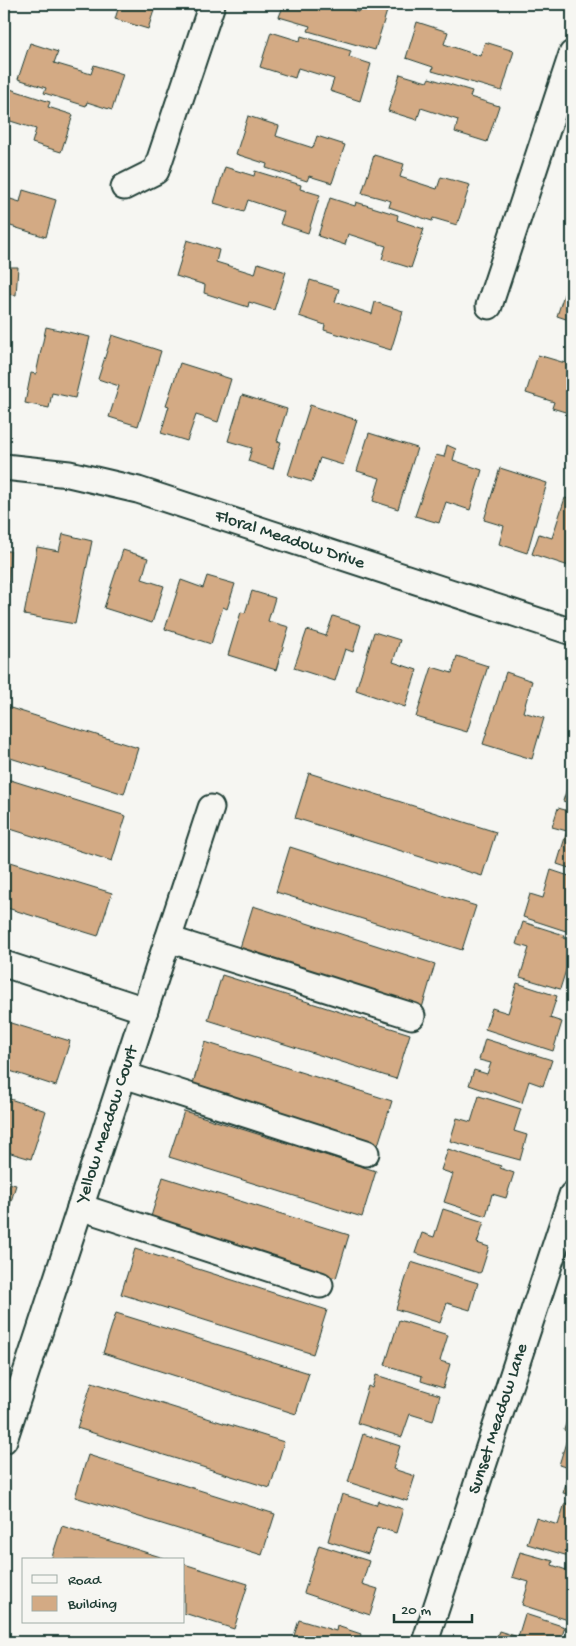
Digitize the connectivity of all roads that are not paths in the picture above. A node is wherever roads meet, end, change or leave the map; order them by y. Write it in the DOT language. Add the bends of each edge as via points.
graph roads {
  1 [pos="212,4"];
  2 [pos="572,54"];
  3 [pos="124,187"];
  4 [pos="489,306"];
  5 [pos="4,467"];
  6 [pos="572,632"];
  7 [pos="211,808"];
  8 [pos="168,939"];
  9 [pos="4,964"];
  10 [pos="145,1010"];
  11 [pos="412,1016"];
  12 [pos="124,1074"];
  13 [pos="366,1153"];
  14 [pos="572,1195"];
  15 [pos="80,1207"];
  16 [pos="320,1285"];
  17 [pos="4,1440"];
  18 [pos="425,1642"];
  1 -- 3 [label="street" via="156,171"];
  2 -- 4 [label="street"];
  5 -- 6 [label="street, Floral Meadow Drive" via="69,474 138,490"];
  7 -- 8 [label="street, Yellow Meadow Court"];
  8 -- 10 [label="street, Yellow Meadow Court"];
  8 -- 11 [label="street"];
  9 -- 10 [label="street"];
  10 -- 12 [label="street, Yellow Meadow Court"];
  12 -- 13 [label="street"];
  12 -- 15 [label="street, Yellow Meadow Court"];
  14 -- 18 [label="street, Sunset Meadow Lane"];
  15 -- 16 [label="street"];
  15 -- 17 [label="street, Yellow Meadow Court"];
}
